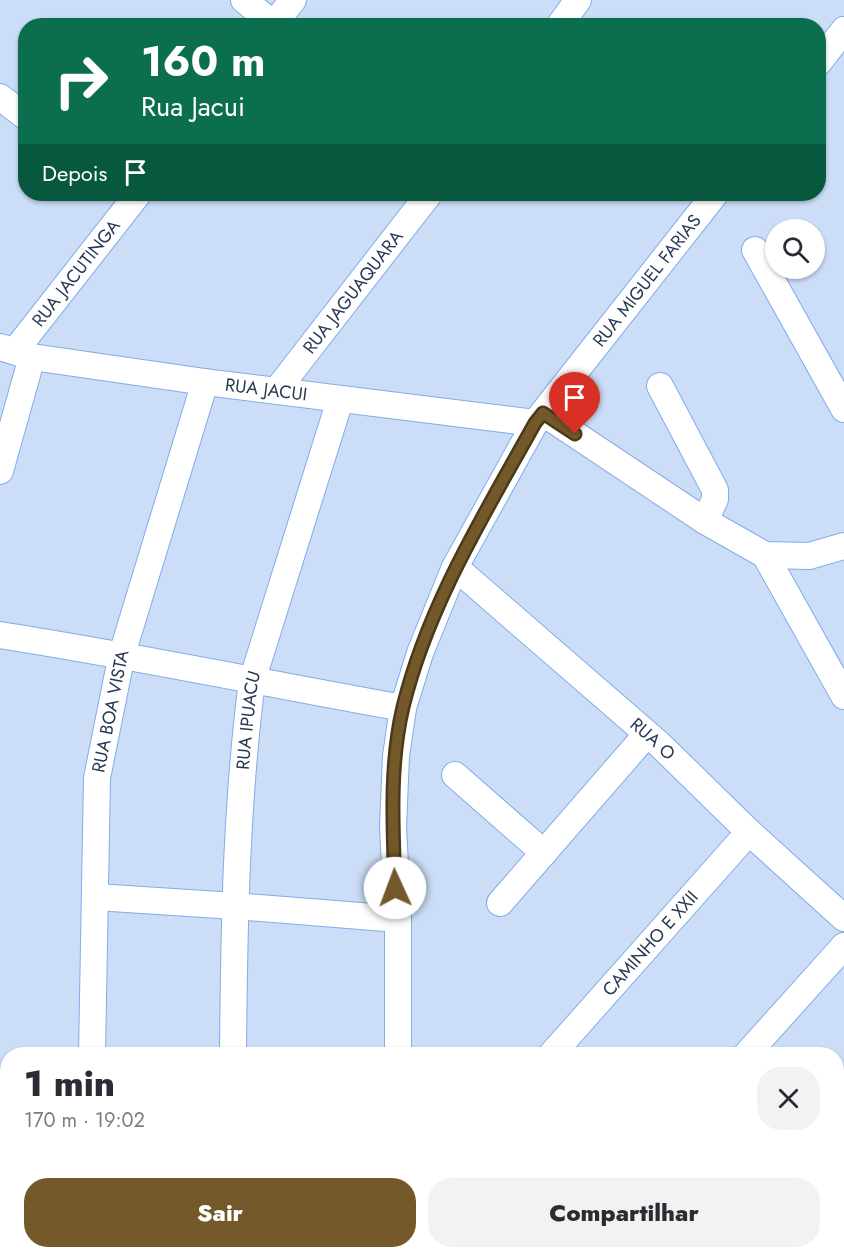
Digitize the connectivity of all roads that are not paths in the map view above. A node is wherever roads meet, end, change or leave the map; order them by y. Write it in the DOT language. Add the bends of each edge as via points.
graph roads {
  1 [pos="244,0"];
  2 [pos="293,0"];
  3 [pos="578,0"];
  4 [pos="265,18"];
  5 [pos="279,18"];
  6 [pos="565,18"];
  7 [pos="844,30"];
  8 [pos="826,53"];
  9 [pos="0,97"];
  10 [pos="18,111"];
  11 [pos="126,201"];
  12 [pos="424,201"];
  13 [pos="710,201"];
  14 [pos="755,250"];
  15 [pos="16,352"];
  16 [pos="205,382"];
  17 [pos="660,386"];
  18 [pos="277,390"];
  19 [pos="340,400"];
  20 [pos="844,409"];
  21 [pos="539,418"];
  22 [pos="0,471"];
  23 [pos="705,521"];
  24 [pos="844,546"];
  25 [pos="765,555"];
  26 [pos="455,567"];
  27 [pos="0,634"];
  28 [pos="122,654"];
  29 [pos="252,681"];
  30 [pos="844,696"];
  31 [pos="403,708"];
  32 [pos="647,734"];
  33 [pos="455,775"];
  34 [pos="749,832"];
  35 [pos="544,853"];
  36 [pos="96,897"];
  37 [pos="500,903"];
  38 [pos="235,906"];
  39 [pos="844,918"];
  40 [pos="398,919"];
  41 [pos="844,946"];
  42 [pos="92,1047"];
  43 [pos="233,1047"];
  44 [pos="398,1047"];
  45 [pos="558,1047"];
  46 [pos="753,1047"];
  1 -- 4 [label="street"];
  2 -- 5 [label="street"];
  3 -- 6 [label="street"];
  7 -- 8 [label="street"];
  9 -- 10 [label="street"];
  11 -- 15 [label="street, RUA JACUTINGA"];
  12 -- 18 [label="street, RUA JAGUAQUARA"];
  13 -- 21 [label="street, RUA MIGUEL FARIAS"];
  14 -- 20 [label="street"];
  15 -- 16 [label="street, RUA JACUI"];
  15 -- 22 [label="street"];
  16 -- 18 [label="street, RUA JACUI"];
  16 -- 28 [label="street, RUA BOA VISTA"];
  17 -- 23 [label="street" via="715,490"];
  18 -- 19 [label="street, RUA JACUI"];
  19 -- 21 [label="street, RUA JACUI"];
  19 -- 29 [label="street, RUA IPUACU"];
  21 -- 23 [label="street, RUA JACUI"];
  21 -- 26 [label="street, RUA MIGUEL FARIAS"];
  23 -- 25 [label="street, RUA JACUI"];
  24 -- 25 [label="street" via="809,556"];
  25 -- 30 [label="street"];
  26 -- 31 [label="street, RUA MIGUEL FARIAS" via="420,653"];
  26 -- 32 [label="street, RUA O"];
  27 -- 28 [label="street"];
  28 -- 29 [label="street"];
  28 -- 36 [label="street, RUA BOA VISTA" via="97,778"];
  29 -- 31 [label="street"];
  29 -- 38 [label="street, RUA IPUACU"];
  31 -- 40 [label="street, RUA MIGUEL FARIAS" via="393,828"];
  32 -- 34 [label="street, RUA O"];
  32 -- 35 [label="street"];
  33 -- 35 [label="street"];
  34 -- 39 [label="street, RUA O"];
  34 -- 45 [label="street, CAMINHO E XXII"];
  35 -- 37 [label="street"];
  36 -- 38 [label="street"];
  36 -- 42 [label="street, RUA BOA VISTA"];
  38 -- 40 [label="street"];
  38 -- 43 [label="street, RUA IPUACU"];
  40 -- 44 [label="street, RUA MIGUEL FARIAS"];
  41 -- 46 [label="street"];
}
